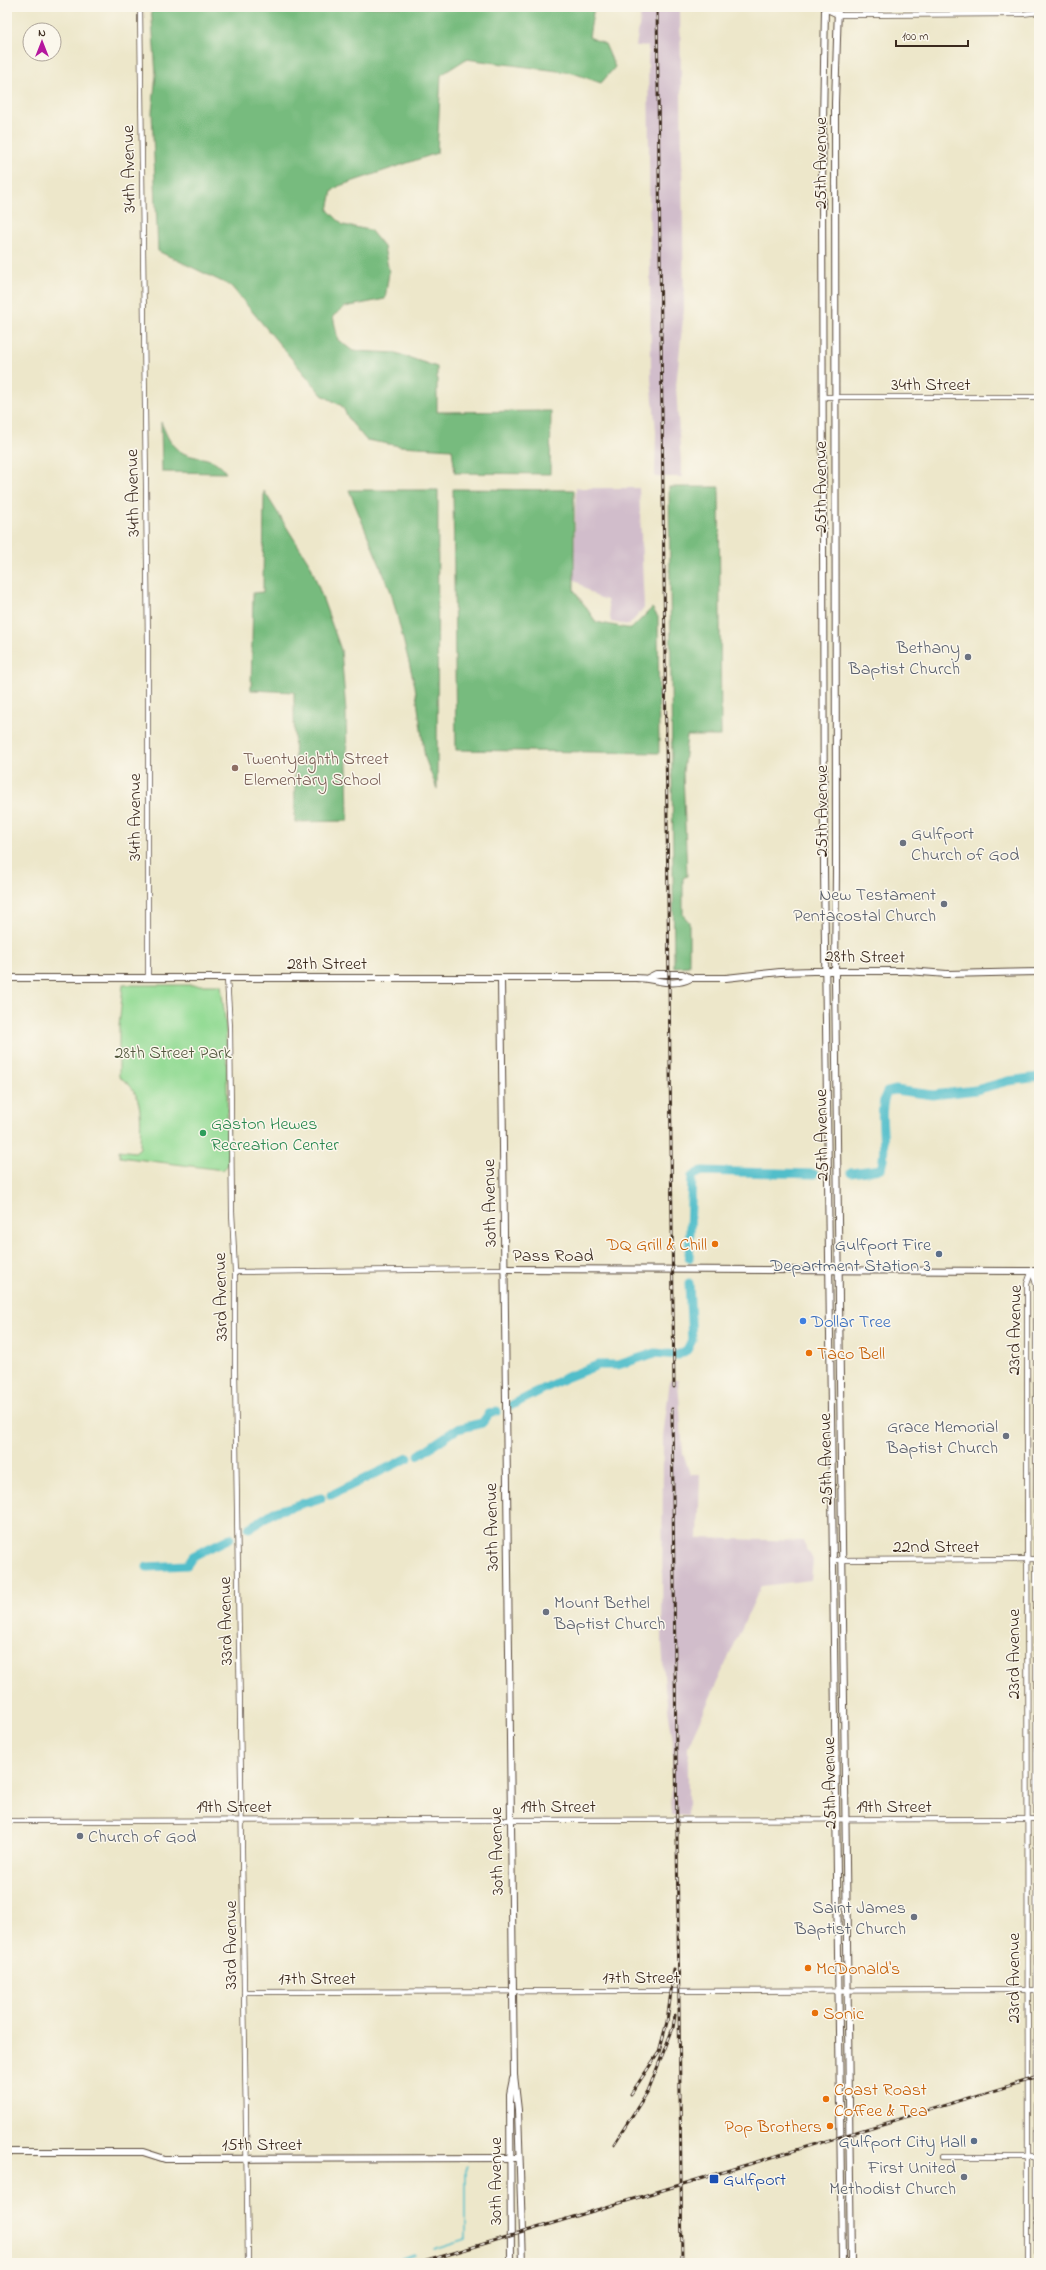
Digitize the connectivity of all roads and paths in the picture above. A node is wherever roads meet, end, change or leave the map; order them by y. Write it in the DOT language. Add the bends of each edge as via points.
graph roads {
  1 [pos="140,7"];
  2 [pos="833,7"];
  3 [pos="838,7"];
  4 [pos="825,8"];
  5 [pos="1039,12"];
  6 [pos="838,14"];
  7 [pos="822,103"];
  8 [pos="835,104"];
  9 [pos="822,397"];
  10 [pos="835,397"];
  11 [pos="1039,397"];
  12 [pos="826,971"];
  13 [pos="834,971"];
  14 [pos="1039,972"];
  15 [pos="7,978"];
  16 [pos="148,978"];
  17 [pos="227,978"];
  18 [pos="501,978"];
  19 [pos="504,1270"];
  20 [pos="830,1270"];
  21 [pos="838,1270"];
  22 [pos="1032,1270"];
  23 [pos="1039,1270"];
  24 [pos="235,1272"];
  25 [pos="1027,1559"];
  26 [pos="1037,1559"];
  27 [pos="834,1560"];
  28 [pos="841,1560"];
  29 [pos="1026,1819"];
  30 [pos="1036,1819"];
  31 [pos="242,1820"];
  32 [pos="511,1820"];
  33 [pos="837,1820"];
  34 [pos="844,1820"];
  35 [pos="7,1821"];
  36 [pos="1027,1990"];
  37 [pos="1038,1990"];
  38 [pos="839,1991"];
  39 [pos="847,1991"];
  40 [pos="244,1992"];
  41 [pos="513,1992"];
  42 [pos="514,2075"];
  43 [pos="7,2152"];
  44 [pos="942,2157"];
  45 [pos="1027,2157"];
  46 [pos="1038,2157"];
  47 [pos="509,2158"];
  48 [pos="519,2158"];
  49 [pos="247,2159"];
  50 [pos="248,2263"];
  51 [pos="511,2263"];
  52 [pos="523,2263"];
  53 [pos="842,2263"];
  54 [pos="851,2263"];
  55 [pos="1028,2263"];
  56 [pos="1037,2263"];
  1 -- 16 [label="street, 34th Avenue" via="148,645"];
  2 -- 4 [label="street"];
  3 -- 6 [label="main road, 25th Avenue"];
  4 -- 6 [label="street"];
  4 -- 7 [label="main road, 25th Avenue"];
  5 -- 6 [label="street"];
  6 -- 8 [label="main road, 25th Avenue"];
  7 -- 8 [label="main road"];
  7 -- 9 [label="main road, 25th Avenue"];
  8 -- 10 [label="main road, 25th Avenue"];
  9 -- 10 [label="street, 34th Street"];
  9 -- 12 [label="main road, 25th Avenue"];
  10 -- 11 [label="street, 34th Street"];
  10 -- 13 [label="main road, 25th Avenue"];
  12 -- 13 [label="main road, 28th Street"];
  12 -- 18 [label="main road, 28th Street" via="691,978 682,974 656,974 648,978"];
  12 -- 20 [label="main road, 25th Avenue"];
  13 -- 14 [label="main road, 28th Street" via="948,974"];
  13 -- 21 [label="main road, 25th Avenue"];
  15 -- 16 [label="main road, 28th Street"];
  16 -- 17 [label="main road, 28th Street"];
  17 -- 18 [label="main road, 28th Street"];
  17 -- 24 [label="street, 33rd Avenue"];
  18 -- 19 [label="main road, 30th Avenue"];
  19 -- 20 [label="main road, Pass Road"];
  19 -- 24 [label="street, Pass Road"];
  19 -- 32 [label="main road, 30th Avenue"];
  20 -- 21 [label="main road, Pass Road"];
  20 -- 27 [label="main road, 25th Avenue"];
  21 -- 22 [label="main road, Pass Road"];
  21 -- 28 [label="main road, 25th Avenue"];
  22 -- 23 [label="main road, Pass Road"];
  22 -- 25 [label="street, 23rd Avenue" via="1027,1284"];
  22 -- 26 [label="street, 23rd Avenue" via="1036,1284"];
  24 -- 31 [label="street, 33rd Avenue"];
  25 -- 26 [label="street, 22nd Street"];
  25 -- 28 [label="street, 22nd Street"];
  25 -- 29 [label="street, 23rd Avenue"];
  26 -- 30 [label="street, 23rd Avenue"];
  27 -- 28 [label="street, 22nd Street"];
  27 -- 33 [label="main road, 25th Avenue"];
  28 -- 34 [label="main road, 25th Avenue"];
  29 -- 30 [label="street, 19th Street"];
  29 -- 34 [label="street, 19th Street"];
  29 -- 36 [label="street, 23rd Avenue"];
  30 -- 37 [label="street, 23rd Avenue"];
  31 -- 32 [label="street, 19th Street"];
  31 -- 35 [label="street, 19th Street"];
  31 -- 40 [label="street, 33rd Avenue"];
  32 -- 33 [label="street, 19th Street"];
  32 -- 41 [label="main road, 30th Avenue"];
  33 -- 34 [label="street, 19th Street"];
  33 -- 38 [label="main road, 25th Avenue"];
  34 -- 39 [label="main road, 25th Avenue"];
  36 -- 37 [label="street, 17th Street"];
  36 -- 39 [label="street, 17th Street"];
  36 -- 45 [label="street, 23rd Avenue"];
  37 -- 46 [label="street, 23rd Avenue"];
  38 -- 39 [label="street, 17th Street"];
  38 -- 41 [label="street, 17th Street"];
  38 -- 53 [label="main road, 25th Avenue"];
  39 -- 54 [label="main road, 25th Avenue"];
  40 -- 41 [label="street, 17th Street"];
  40 -- 49 [label="street, 33rd Avenue"];
  41 -- 42 [label="main road, 30th Avenue"];
  42 -- 47 [label="main road, 30th Avenue" via="510,2094"];
  42 -- 48 [label="main road, 30th Avenue"];
  43 -- 49 [label="main road, 15th Street" via="143,2152 164,2159"];
  44 -- 45 [label="street"];
  45 -- 46 [label="street"];
  45 -- 55 [label="street, 23rd Avenue"];
  46 -- 56 [label="street, 23rd Avenue"];
  47 -- 48 [label="main road, 15th Street"];
  47 -- 49 [label="main road, 15th Street"];
  47 -- 51 [label="main road, 30th Avenue"];
  48 -- 52 [label="main road, 30th Avenue"];
  49 -- 50 [label="street, 33rd Avenue"];
}
